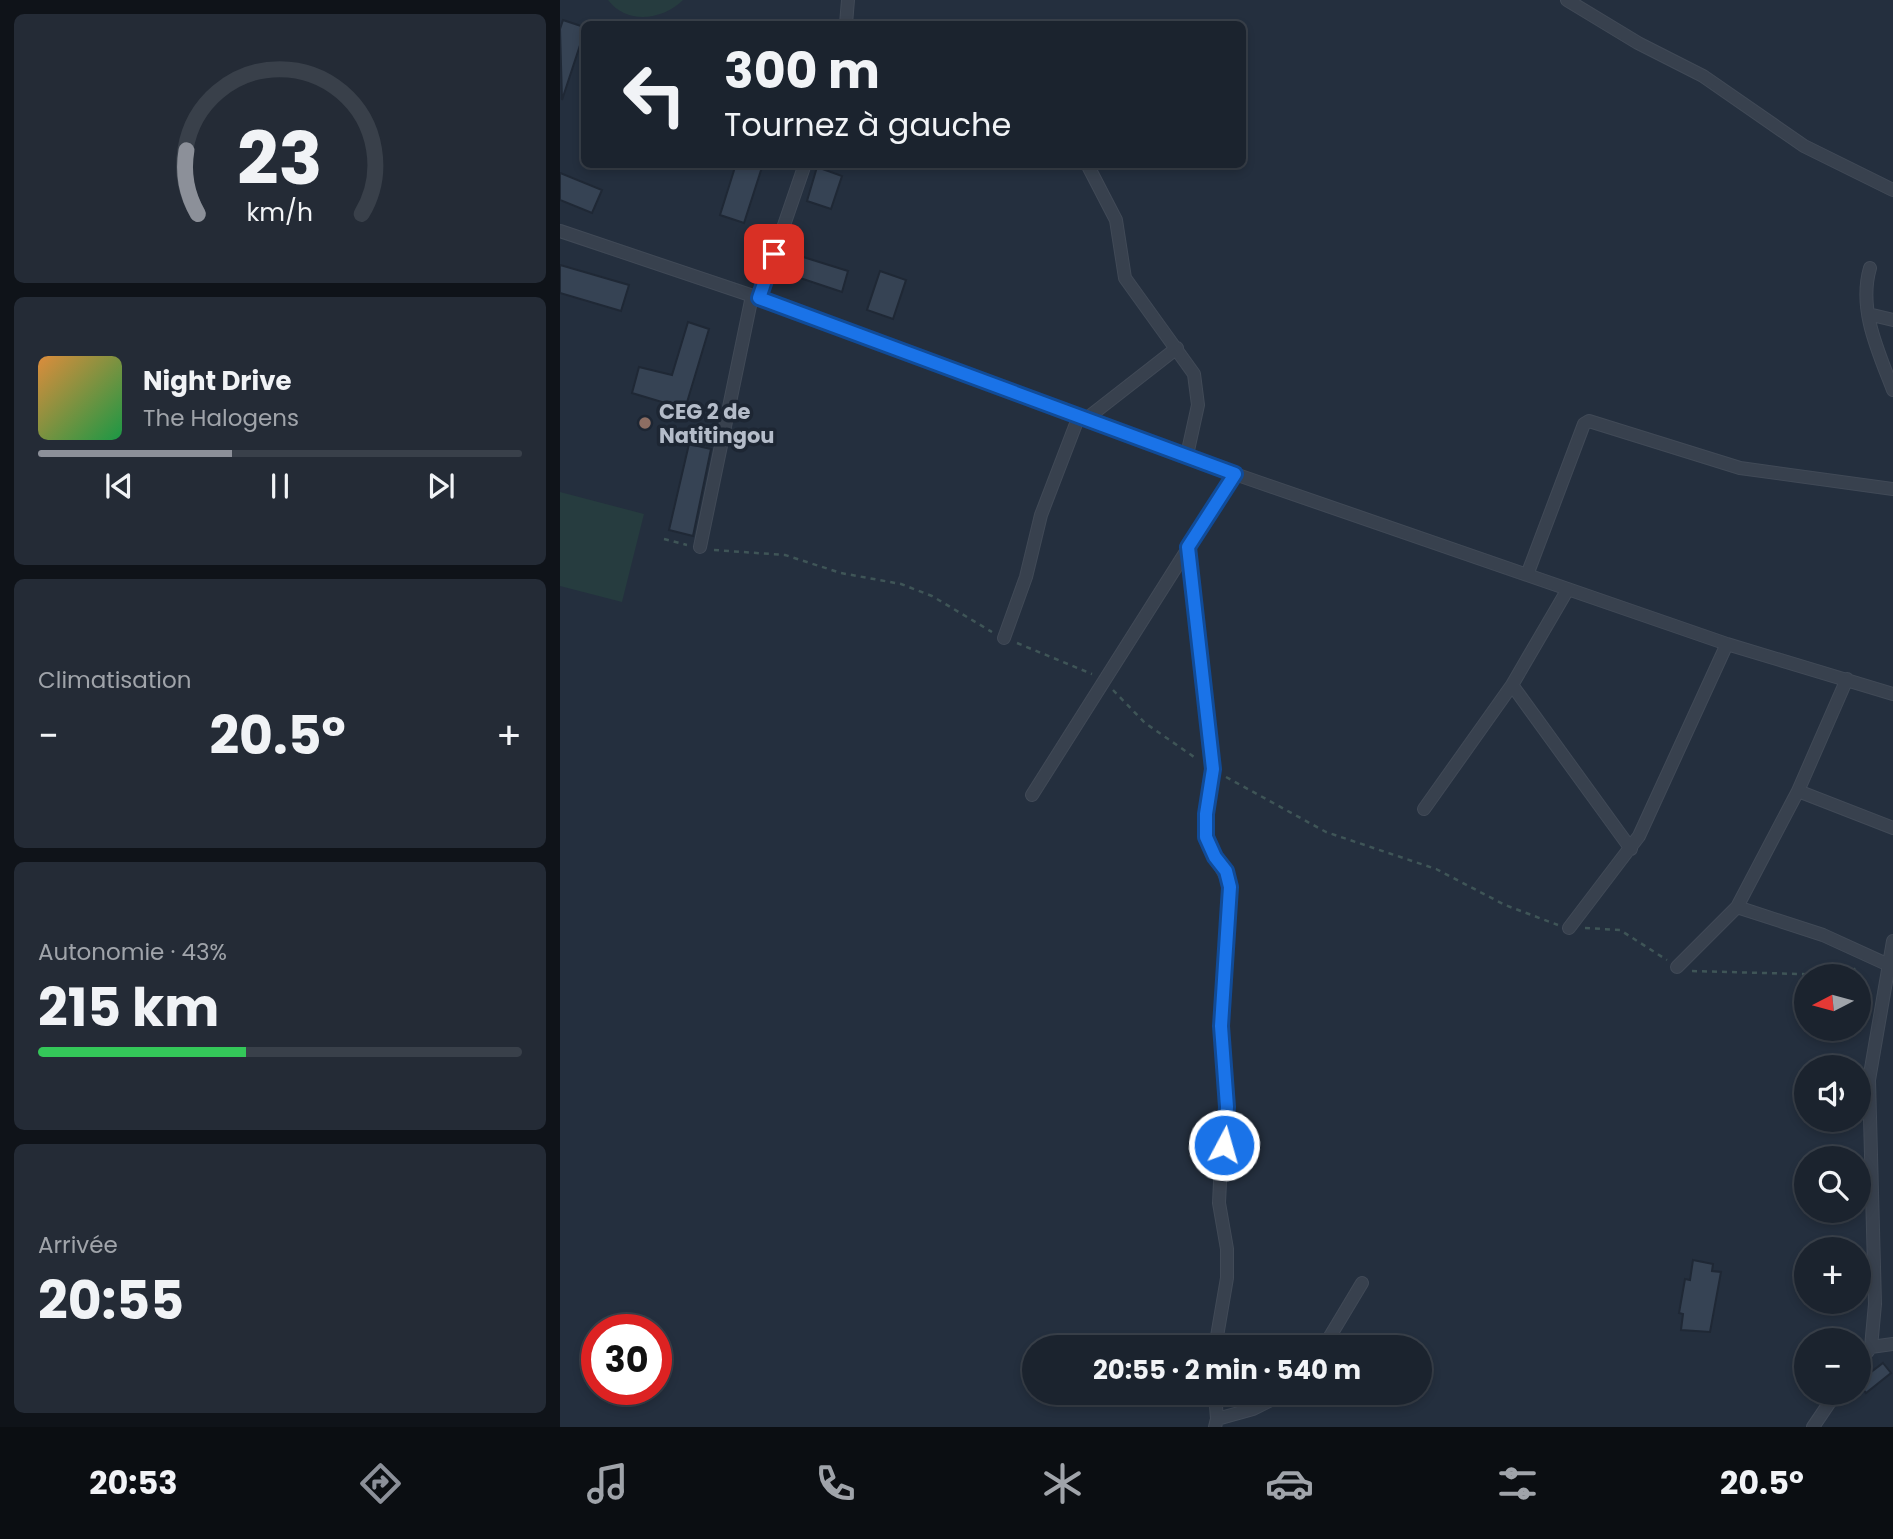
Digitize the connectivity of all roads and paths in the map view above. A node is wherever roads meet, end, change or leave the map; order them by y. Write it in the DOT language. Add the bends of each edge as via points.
graph roads {
  1 [pos="848,0"];
  2 [pos="1567,0"];
  3 [pos="846,21"];
  4 [pos="803,168"];
  5 [pos="1089,168"];
  6 [pos="1893,190"];
  7 [pos="560,231"];
  8 [pos="1870,268"];
  9 [pos="755,297"];
  10 [pos="1868,314"];
  11 [pos="1893,320"];
  12 [pos="1177,348"];
  13 [pos="1893,390"];
  14 [pos="1083,418"];
  15 [pos="1187,455"];
  16 [pos="1235,474"];
  17 [pos="1893,489"];
  18 [pos="664,539"];
  19 [pos="699,547"];
  20 [pos="1188,547"];
  21 [pos="1527,575"];
  22 [pos="1568,589"];
  23 [pos="1004,638"];
  24 [pos="1727,644"];
  25 [pos="1103,679"];
  26 [pos="1847,679"];
  27 [pos="1512,685"];
  28 [pos="1893,694"];
  29 [pos="1213,769"];
  30 [pos="1798,791"];
  31 [pos="1032,795"];
  32 [pos="1424,809"];
  33 [pos="1893,828"];
  34 [pos="1630,849"];
  35 [pos="1737,907"];
  36 [pos="1569,928"];
  37 [pos="1893,941"];
  38 [pos="1868,957"];
  39 [pos="1677,967"];
  40 [pos="1891,967"];
  41 [pos="1362,1283"];
  42 [pos="1217,1335"];
  43 [pos="1331,1335"];
  44 [pos="1893,1344"];
  45 [pos="1871,1347"];
  46 [pos="1215,1405"];
  47 [pos="1261,1405"];
  48 [pos="1828,1405"];
  49 [pos="1216,1423"];
  50 [pos="1813,1427"];
  1 -- 3 [label="street"];
  2 -- 6 [label="street" via="1703,76 1804,146"];
  4 -- 9 [label="street"];
  5 -- 12 [label="street" via="1116,220 1125,278"];
  7 -- 9 [label="street"];
  8 -- 10 [label="street"];
  9 -- 14 [label="street"];
  9 -- 19 [label="street"];
  10 -- 11 [label="street"];
  10 -- 13 [label="street"];
  12 -- 14 [label="street"];
  12 -- 15 [label="street" via="1198,389"];
  14 -- 15 [label="street"];
  14 -- 23 [label="street" via="1041,515"];
  15 -- 16 [label="street"];
  16 -- 20 [label="street"];
  16 -- 21 [label="street"];
  17 -- 21 [label="street" via="1740,468 1589,421 1584,424"];
  18 -- 19 [label="path"];
  19 -- 23 [label="path" via="785,555 841,573 901,584 932,596"];
  20 -- 25 [label="street"];
  20 -- 29 [label="street"];
  21 -- 22 [label="street"];
  22 -- 24 [label="street"];
  22 -- 27 [label="street"];
  23 -- 25 [label="path"];
  24 -- 26 [label="street"];
  24 -- 34 [label="street"];
  25 -- 29 [label="path" via="1145,723"];
  25 -- 31 [label="street"];
  26 -- 28 [label="street"];
  26 -- 30 [label="street"];
  27 -- 32 [label="street"];
  27 -- 34 [label="street"];
  29 -- 36 [label="path" via="1326,832 1436,869 1505,905"];
  29 -- 42 [label="street" via="1206,837 1230,887 1221,1026 1227,1129 1219,1203 1227,1278"];
  30 -- 33 [label="street"];
  30 -- 35 [label="street"];
  34 -- 36 [label="street"];
  35 -- 38 [label="street" via="1823,935"];
  35 -- 39 [label="street"];
  36 -- 39 [label="path" via="1620,930"];
  37 -- 40 [label="street"];
  38 -- 39 [label="path" via="1851,972 1836,975 1702,974"];
  38 -- 40 [label="street"];
  40 -- 45 [label="street" via="1869,1080 1875,1278"];
  41 -- 43 [label="street"];
  44 -- 45 [label="street"];
  46 -- 49 [label="street"];
  47 -- 49 [label="street"];
  48 -- 50 [label="street"];
}
